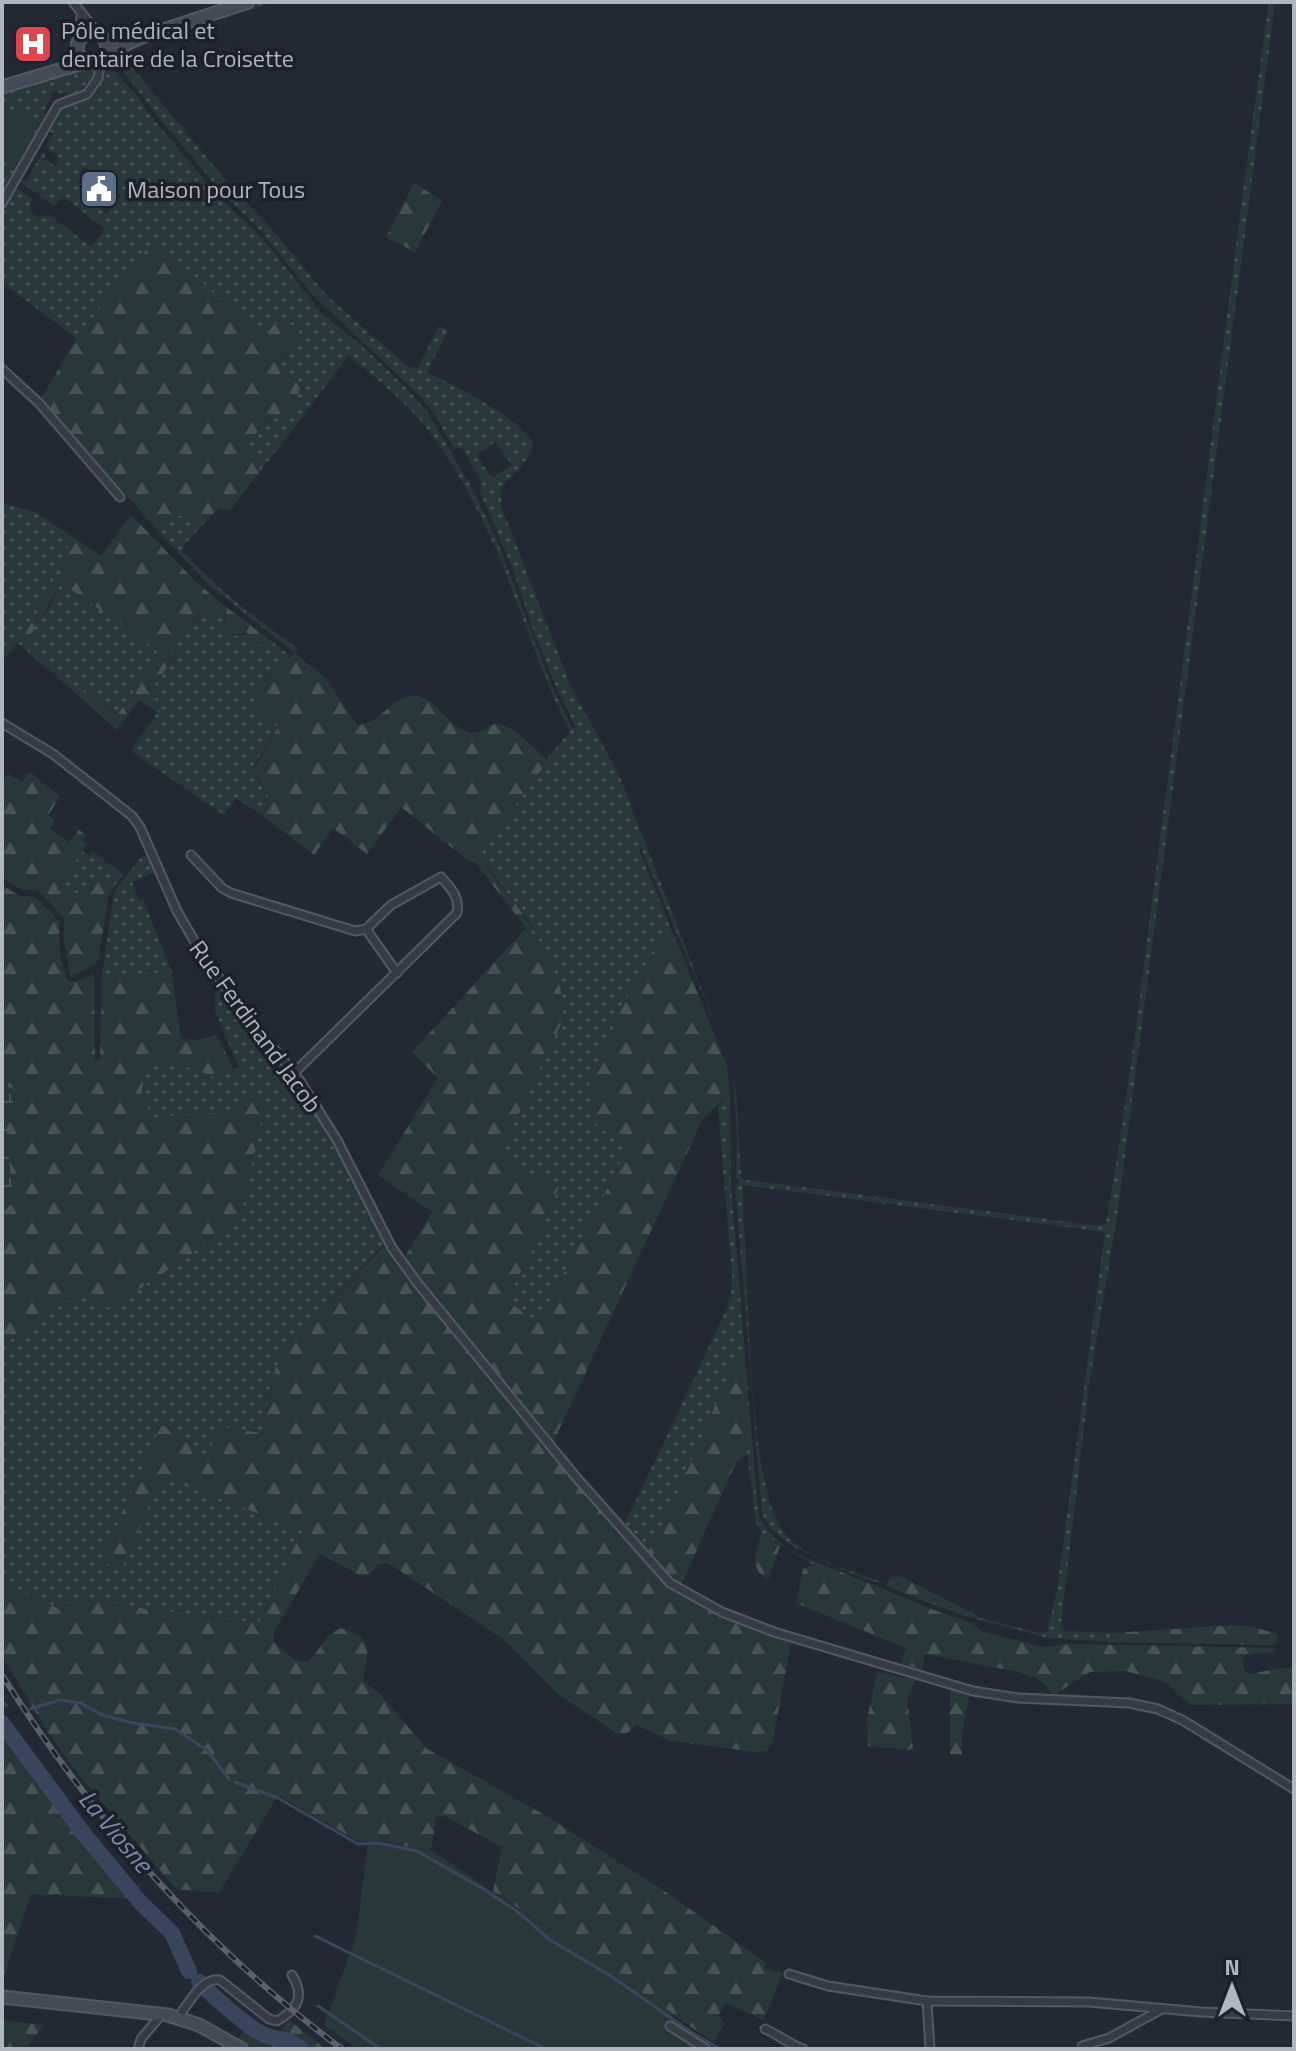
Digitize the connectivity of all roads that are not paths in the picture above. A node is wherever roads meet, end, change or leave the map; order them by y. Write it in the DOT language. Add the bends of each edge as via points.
graph roads {
  1 [pos="73,2"];
  2 [pos="248,2"];
  3 [pos="81,14"];
  4 [pos="100,36"];
  5 [pos="139,38"];
  6 [pos="78,43"];
  7 [pos="103,57"];
  8 [pos="86,62"];
  9 [pos="2,84"];
  10 [pos="2,203"];
  11 [pos="2,369"];
  12 [pos="120,497"];
  13 [pos="2,723"];
  14 [pos="191,855"];
  15 [pos="366,929"];
  16 [pos="397,973"];
  17 [pos="294,1073"];
  18 [pos="1294,1789"];
  19 [pos="789,1974"];
  20 [pos="292,1975"];
  21 [pos="2,1997"];
  22 [pos="927,2001"];
  23 [pos="1162,2009"];
  24 [pos="162,2014"];
  25 [pos="1294,2016"];
  26 [pos="178,2017"];
  27 [pos="670,2026"];
  28 [pos="765,2029"];
  29 [pos="1082,2046"];
  30 [pos="138,2049"];
  31 [pos="242,2049"];
  32 [pos="706,2049"];
  33 [pos="803,2049"];
  34 [pos="930,2049"];
  1 -- 3 [label="street"];
  2 -- 5 [label="main road"];
  3 -- 4 [label="street"];
  3 -- 6 [label="street"];
  4 -- 5 [label="main road"];
  4 -- 6 [label="main road" via="89,34"];
  4 -- 7 [label="main road" via="106,43"];
  5 -- 7 [label="main road"];
  6 -- 8 [label="main road"];
  6 -- 9 [label="main road" via="62,61"];
  7 -- 8 [label="main road"];
  7 -- 10 [label="street" via="87,94 58,105"];
  8 -- 9 [label="main road"];
  11 -- 12 [label="street" via="39,403"];
  13 -- 17 [label="street, Rue Ferdinand Jacob" via="53,754 132,816 200,951"];
  14 -- 15 [label="street" via="231,893 329,925"];
  15 -- 16 [label="street"];
  15 -- 16 [label="street" via="391,905 441,877 456,895 457,913"];
  16 -- 17 [label="street"];
  17 -- 18 [label="street, Rue Ferdinand Jacob" via="337,1140 392,1248 419,1285 670,1583 722,1612 774,1632 973,1691 1158,1709"];
  19 -- 22 [label="street" via="828,1986"];
  20 -- 26 [label="street" via="301,1993 277,2021 220,1980 210,1979"];
  21 -- 24 [label="main road"];
  22 -- 23 [label="street" via="1089,2002"];
  22 -- 34 [label="street"];
  23 -- 25 [label="street"];
  23 -- 29 [label="street" via="1109,2038"];
  24 -- 26 [label="main road"];
  24 -- 30 [label="street"];
  26 -- 31 [label="main road"];
  27 -- 32 [label="street"];
  28 -- 33 [label="street"];
}
